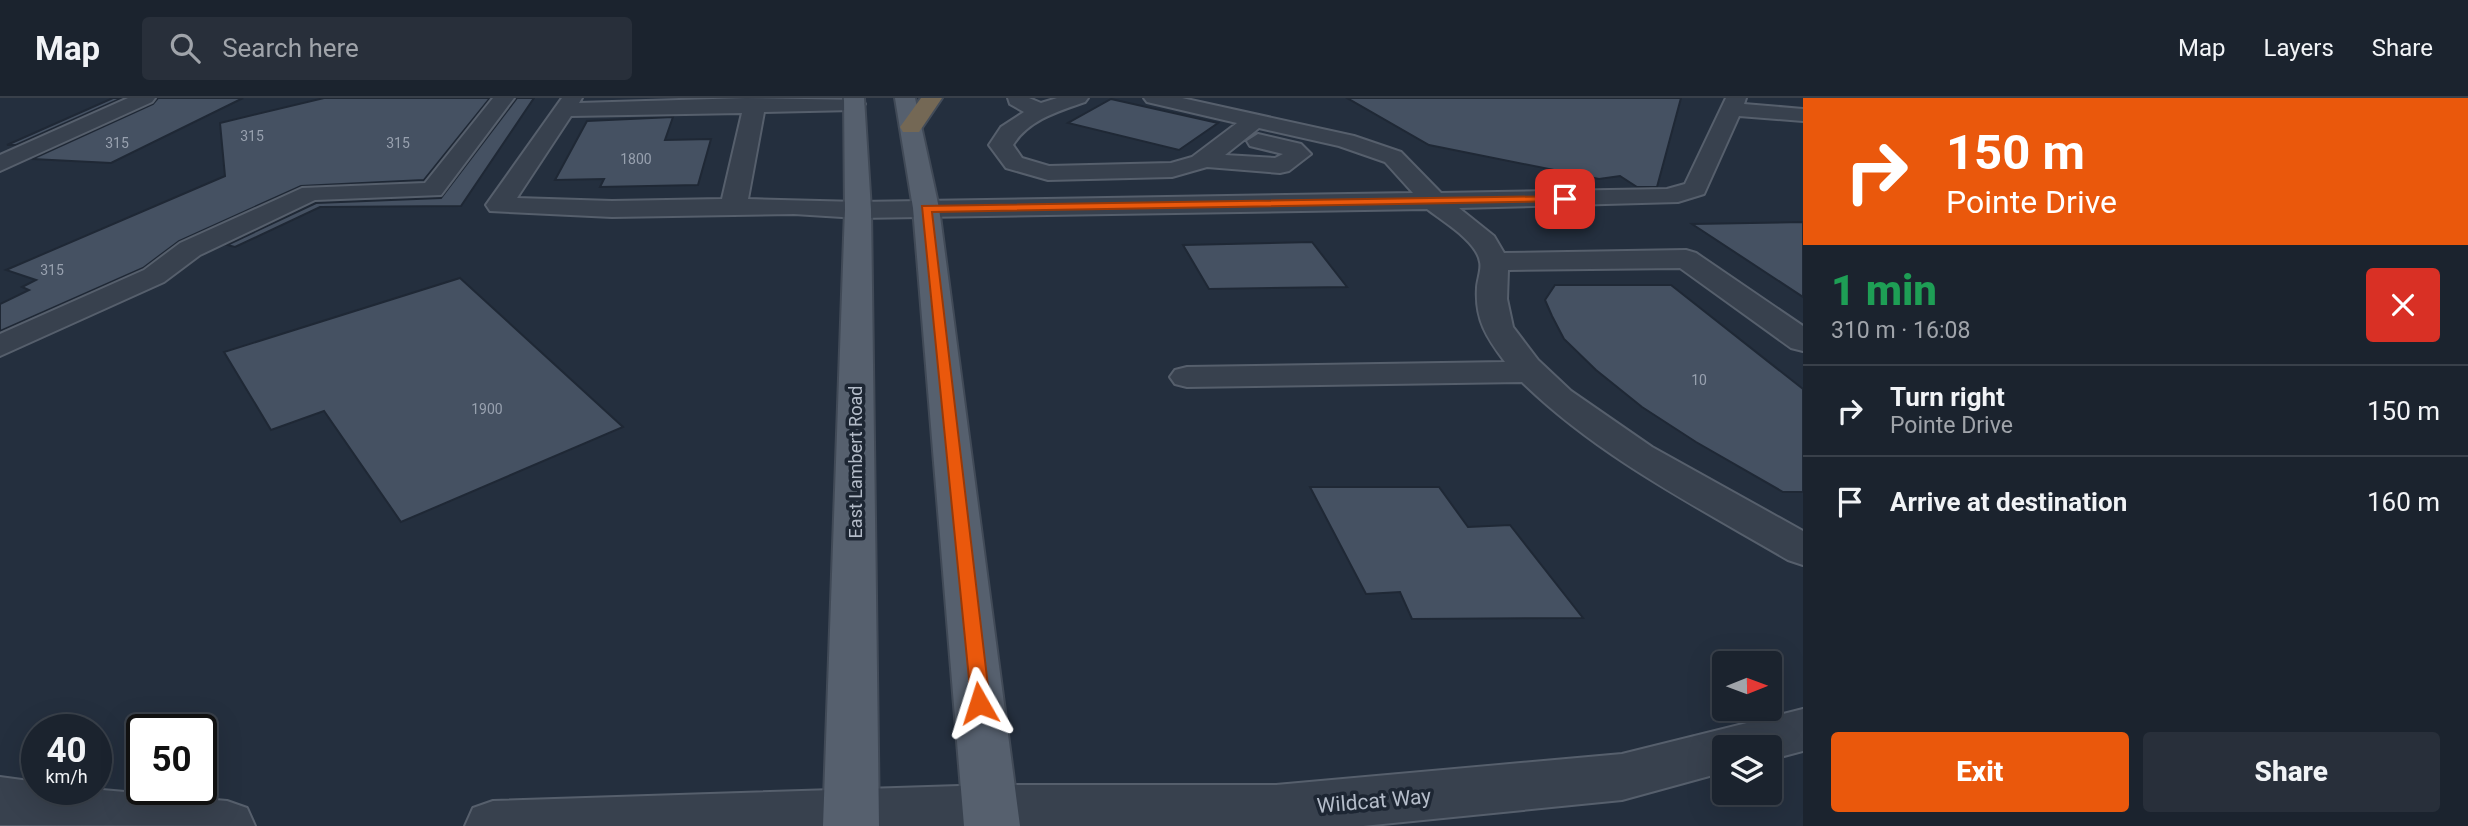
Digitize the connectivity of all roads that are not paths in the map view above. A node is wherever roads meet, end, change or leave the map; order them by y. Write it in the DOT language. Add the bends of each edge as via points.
graph roads {
  1 [pos="145,98"];
  2 [pos="504,98"];
  3 [pos="905,98"];
  4 [pos="932,98"];
  5 [pos="1012,98"];
  6 [pos="1078,98"];
  7 [pos="1154,98"];
  8 [pos="854,101"];
  9 [pos="754,102"];
  10 [pos="569,104"];
  11 [pos="1733,104"];
  12 [pos="1040,111"];
  13 [pos="1803,115"];
  14 [pos="1253,122"];
  15 [pos="911,127"];
  16 [pos="1234,136"];
  17 [pos="1203,160"];
  18 [pos="0,164"];
  19 [pos="1435,202"];
  20 [pos="733,207"];
  21 [pos="926,208"];
  22 [pos="858,209"];
  23 [pos="1495,262"];
  24 [pos="115,295"];
  25 [pos="1803,341"];
  26 [pos="0,346"];
  27 [pos="0,358"];
  28 [pos="1533,372"];
  29 [pos="1187,377"];
  30 [pos="1803,550"];
  31 [pos="1803,730"];
  32 [pos="1782,735"];
  33 [pos="1712,753"];
  34 [pos="0,801"];
  35 [pos="991,818"];
  36 [pos="852,821"];
  37 [pos="227,826"];
  38 [pos="493,826"];
  1 -- 18 [label="street"];
  2 -- 24 [label="street" via="432,190 311,193 190,249 154,276"];
  3 -- 15 [label="main road"];
  4 -- 15 [label="highway"];
  5 -- 12 [label="street"];
  6 -- 12 [label="street"];
  7 -- 14 [label="street"];
  8 -- 9 [label="street"];
  8 -- 22 [label="main road, East Lambert Road"];
  9 -- 10 [label="street"];
  9 -- 20 [label="street"];
  10 -- 20 [label="street" via="499,205"];
  11 -- 13 [label="street"];
  11 -- 19 [label="street" via="1695,189 1669,197"];
  12 -- 17 [label="street" via="1009,132 1001,145 1014,163 1029,169 1048,173 1172,170"];
  14 -- 16 [label="street"];
  14 -- 19 [label="street" via="1346,141 1393,158"];
  15 -- 21 [label="main road"];
  16 -- 17 [label="street"];
  16 -- 17 [label="street" via="1299,154 1280,166"];
  19 -- 21 [label="street"];
  19 -- 23 [label="street" via="1484,242"];
  20 -- 22 [label="street"];
  21 -- 22 [label="street"];
  21 -- 35 [label="main road"];
  22 -- 36 [label="main road, East Lambert Road"];
  23 -- 25 [label="street" via="1686,259"];
  23 -- 28 [label="street" via="1491,280 1499,333"];
  24 -- 26 [label="street"];
  24 -- 27 [label="street" via="88,315"];
  28 -- 29 [label="street"];
  28 -- 30 [label="street" via="1561,402 1624,444"];
  31 -- 32 [label="street"];
  33 -- 35 [label="street, Wildcat Way" via="1622,777 1276,810"];
  34 -- 37 [label="street"];
  35 -- 36 [label="street, Wildcat Way"];
  36 -- 38 [label="street, Wildcat Way"];
}
